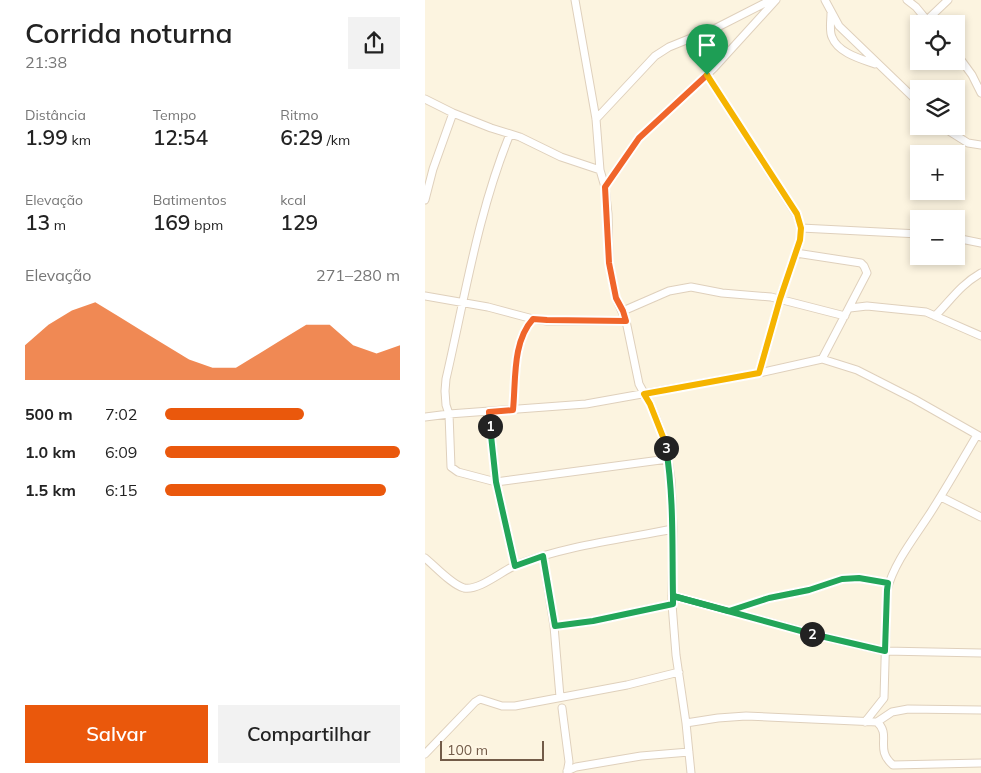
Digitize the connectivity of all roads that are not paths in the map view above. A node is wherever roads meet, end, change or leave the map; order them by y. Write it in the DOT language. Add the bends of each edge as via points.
graph roads {
  1 [pos="575,0"];
  2 [pos="771,0"];
  3 [pos="776,0"];
  4 [pos="825,0"];
  5 [pos="907,0"];
  6 [pos="948,0"];
  7 [pos="831,11"];
  8 [pos="921,15"];
  9 [pos="934,15"];
  10 [pos="877,64"];
  11 [pos="965,65"];
  12 [pos="707,75"];
  13 [pos="981,93"];
  14 [pos="910,94"];
  15 [pos="425,99"];
  16 [pos="453,113"];
  17 [pos="596,119"];
  18 [pos="510,134"];
  19 [pos="955,135"];
  20 [pos="981,146"];
  21 [pos="600,170"];
  22 [pos="605,187"];
  23 [pos="425,200"];
  24 [pos="801,228"];
  25 [pos="910,234"];
  26 [pos="965,240"];
  27 [pos="981,243"];
  28 [pos="796,252"];
  29 [pos="981,273"];
  30 [pos="425,296"];
  31 [pos="780,299"];
  32 [pos="463,303"];
  33 [pos="850,308"];
  34 [pos="623,311"];
  35 [pos="845,316"];
  36 [pos="935,316"];
  37 [pos="533,319"];
  38 [pos="626,321"];
  39 [pos="981,336"];
  40 [pos="822,359"];
  41 [pos="759,373"];
  42 [pos="644,394"];
  43 [pos="513,410"];
  44 [pos="489,412"];
  45 [pos="449,414"];
  46 [pos="425,418"];
  47 [pos="979,436"];
  48 [pos="668,459"];
  49 [pos="496,482"];
  50 [pos="941,497"];
  51 [pos="981,517"];
  52 [pos="673,529"];
  53 [pos="543,556"];
  54 [pos="425,558"];
  55 [pos="515,566"];
  56 [pos="888,583"];
  57 [pos="673,600"];
  58 [pos="729,611"];
  59 [pos="555,626"];
  60 [pos="885,651"];
  61 [pos="981,653"];
  62 [pos="679,672"];
  63 [pos="569,696"];
  64 [pos="557,698"];
  65 [pos="562,708"];
  66 [pos="981,710"];
  67 [pos="865,722"];
  68 [pos="877,722"];
  69 [pos="686,723"];
  70 [pos="689,752"];
  71 [pos="425,754"];
  72 [pos="569,762"];
  73 [pos="981,763"];
  74 [pos="576,767"];
  75 [pos="567,772"];
  76 [pos="691,773"];
  1 -- 17 [label="street"];
  2 -- 17 [label="street" via="655,56"];
  3 -- 12 [label="street"];
  4 -- 7 [label="street"];
  5 -- 8 [label="street"];
  6 -- 9 [label="street"];
  7 -- 10 [label="street" via="839,26"];
  7 -- 10 [label="street" via="831,36 835,44 860,59"];
  10 -- 14 [label="street"];
  11 -- 13 [label="street"];
  12 -- 22 [label="street" via="639,138"];
  12 -- 24 [label="street" via="797,214"];
  15 -- 16 [label="street"];
  16 -- 18 [label="street"];
  16 -- 23 [label="street"];
  17 -- 21 [label="street"];
  18 -- 21 [label="street"];
  18 -- 32 [label="street" via="491,188"];
  19 -- 20 [label="street"];
  21 -- 22 [label="street"];
  22 -- 34 [label="street" via="609,263 616,298"];
  24 -- 25 [label="street"];
  24 -- 28 [label="street"];
  26 -- 27 [label="street"];
  28 -- 31 [label="street"];
  28 -- 33 [label="street" via="865,266 867,273"];
  29 -- 36 [label="street" via="957,290"];
  30 -- 32 [label="street"];
  31 -- 34 [label="street" via="691,287 669,291"];
  31 -- 35 [label="street"];
  31 -- 41 [label="street"];
  32 -- 37 [label="street"];
  32 -- 45 [label="street" via="446,379"];
  33 -- 35 [label="street"];
  33 -- 36 [label="street" via="867,306"];
  34 -- 38 [label="street"];
  35 -- 40 [label="street"];
  36 -- 39 [label="street"];
  37 -- 38 [label="street"];
  37 -- 43 [label="street" via="526,326 518,354"];
  38 -- 42 [label="street" via="635,371"];
  40 -- 41 [label="street"];
  40 -- 47 [label="street" via="857,370"];
  41 -- 42 [label="street"];
  42 -- 43 [label="street" via="586,404"];
  42 -- 48 [label="street" via="665,442"];
  43 -- 44 [label="street"];
  44 -- 45 [label="street"];
  44 -- 49 [label="street"];
  45 -- 46 [label="street"];
  45 -- 49 [label="street" via="453,470"];
  47 -- 50 [label="street"];
  48 -- 49 [label="street"];
  48 -- 52 [label="street"];
  49 -- 55 [label="street"];
  50 -- 51 [label="street"];
  50 -- 56 [label="street"];
  52 -- 53 [label="street"];
  52 -- 57 [label="street"];
  53 -- 55 [label="street"];
  53 -- 59 [label="street"];
  54 -- 55 [label="street" via="465,588 474,587"];
  56 -- 58 [label="street" via="842,579"];
  56 -- 60 [label="street"];
  57 -- 58 [label="street"];
  57 -- 59 [label="street" via="593,621"];
  57 -- 62 [label="street"];
  58 -- 60 [label="street"];
  59 -- 64 [label="street"];
  60 -- 61 [label="street"];
  60 -- 67 [label="street" via="884,698"];
  62 -- 63 [label="street" via="627,686"];
  62 -- 69 [label="street"];
  63 -- 64 [label="street"];
  63 -- 65 [label="street"];
  64 -- 65 [label="street"];
  64 -- 71 [label="street" via="515,706 502,706 481,698"];
  65 -- 72 [label="street"];
  66 -- 68 [label="street" via="908,709 893,712"];
  67 -- 68 [label="street"];
  67 -- 69 [label="street" via="746,716"];
  68 -- 73 [label="street" via="884,732 886,758 893,765"];
  69 -- 70 [label="street"];
  70 -- 74 [label="street"];
  70 -- 76 [label="street"];
  72 -- 74 [label="street"];
  72 -- 75 [label="street"];
  74 -- 75 [label="street"];
}
